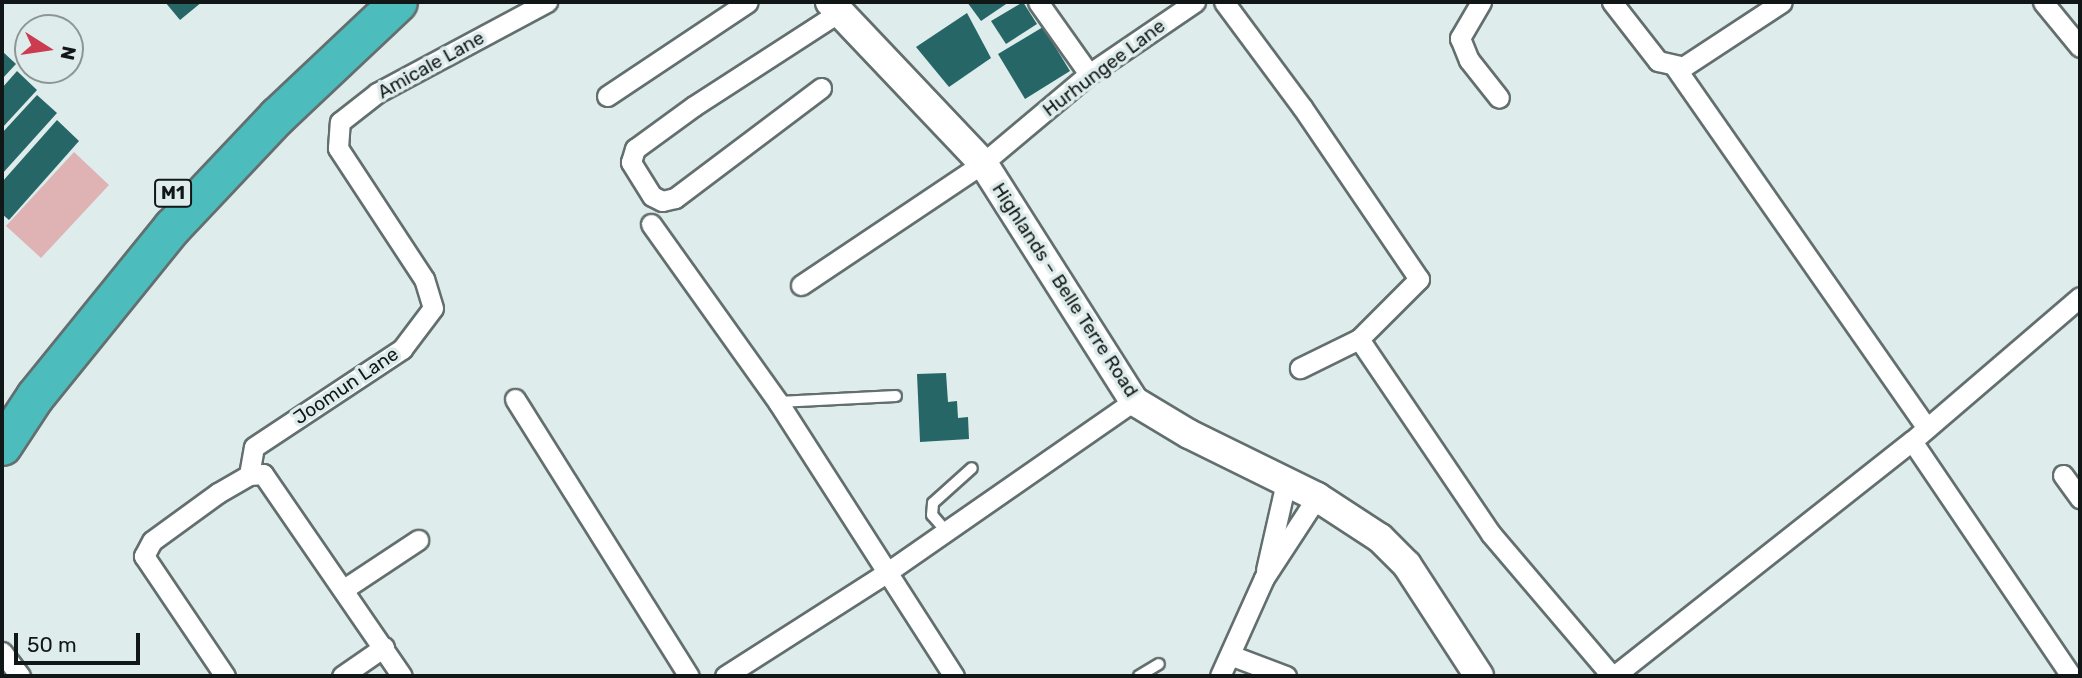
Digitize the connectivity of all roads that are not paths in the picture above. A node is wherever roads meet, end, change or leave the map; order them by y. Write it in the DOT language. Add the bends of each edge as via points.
graph roads {
  1 [pos="367,2"];
  2 [pos="398,2"];
  3 [pos="547,2"];
  4 [pos="748,2"];
  5 [pos="1038,2"];
  6 [pos="1195,2"];
  7 [pos="1224,2"];
  8 [pos="1482,2"];
  9 [pos="1612,2"];
  10 [pos="1782,2"];
  11 [pos="2043,2"];
  12 [pos="834,7"];
  13 [pos="2080,47"];
  14 [pos="1675,67"];
  15 [pos="1089,74"];
  16 [pos="821,88"];
  17 [pos="607,96"];
  18 [pos="1499,98"];
  19 [pos="338,148"];
  20 [pos="983,163"];
  21 [pos="651,224"];
  22 [pos="801,285"];
  23 [pos="2080,297"];
  24 [pos="1359,339"];
  25 [pos="1300,369"];
  26 [pos="896,396"];
  27 [pos="515,399"];
  28 [pos="1134,401"];
  29 [pos="778,402"];
  30 [pos="2,405"];
  31 [pos="1920,435"];
  32 [pos="2,446"];
  33 [pos="972,468"];
  34 [pos="249,475"];
  35 [pos="2063,475"];
  36 [pos="1286,482"];
  37 [pos="1317,497"];
  38 [pos="2080,498"];
  39 [pos="946,531"];
  40 [pos="418,540"];
  41 [pos="888,571"];
  42 [pos="1264,578"];
  43 [pos="344,589"];
  44 [pos="384,646"];
  45 [pos="2,652"];
  46 [pos="1230,655"];
  47 [pos="1159,664"];
  48 [pos="20,676"];
  49 [pos="225,676"];
  50 [pos="342,676"];
  51 [pos="402,676"];
  52 [pos="689,676"];
  53 [pos="726,676"];
  54 [pos="954,676"];
  55 [pos="1139,676"];
  56 [pos="1220,676"];
  57 [pos="1286,676"];
  58 [pos="1479,676"];
  59 [pos="1613,676"];
  60 [pos="2071,676"];
  1 -- 30 [label="highway, M1" via="175,192"];
  2 -- 32 [label="highway, M1" via="277,116 172,228 43,386"];
  3 -- 19 [label="street, Amicale Lane" via="377,93 340,122"];
  4 -- 17 [label="street"];
  5 -- 15 [label="street"];
  6 -- 15 [label="street, Hurhungee Lane"];
  7 -- 24 [label="street" via="1419,279"];
  8 -- 18 [label="street" via="1460,38 1469,60"];
  9 -- 14 [label="street" via="1643,46 1658,61"];
  10 -- 14 [label="street" via="1711,52"];
  11 -- 13 [label="street"];
  12 -- 16 [label="street" via="635,149 631,162 652,196 662,201 675,198"];
  12 -- 20 [label="street, Highlands – Belle Terre Road"];
  14 -- 31 [label="street"];
  15 -- 20 [label="street, Hurhungee Lane"];
  19 -- 34 [label="street, Joomun Lane" via="424,279 433,307 402,349 254,447"];
  20 -- 22 [label="street, Hurhungee Lane"];
  20 -- 28 [label="street, Highlands – Belle Terre Road"];
  21 -- 29 [label="street"];
  23 -- 31 [label="street"];
  24 -- 25 [label="street"];
  24 -- 59 [label="street" via="1491,534"];
  26 -- 29 [label="lane"];
  27 -- 52 [label="street"];
  28 -- 36 [label="street, Highlands – Belle Terre Road"];
  28 -- 39 [label="street"];
  29 -- 41 [label="street"];
  31 -- 59 [label="street"];
  31 -- 60 [label="street"];
  33 -- 39 [label="lane" via="933,503 932,515"];
  34 -- 43 [label="street" via="263,474 274,485"];
  34 -- 49 [label="street" via="152,541 144,556"];
  35 -- 38 [label="street"];
  36 -- 37 [label="street, Highlands – Belle Terre Road"];
  36 -- 42 [label="street"];
  37 -- 42 [label="street"];
  37 -- 58 [label="street, Highlands – Belle Terre Road" via="1380,538 1407,565"];
  39 -- 41 [label="street"];
  40 -- 43 [label="street"];
  41 -- 53 [label="street"];
  41 -- 54 [label="street"];
  42 -- 46 [label="street"];
  43 -- 44 [label="street"];
  44 -- 50 [label="street"];
  44 -- 51 [label="street"];
  45 -- 48 [label="street"];
  46 -- 56 [label="street"];
  46 -- 57 [label="street"];
  47 -- 55 [label="lane"];
}
